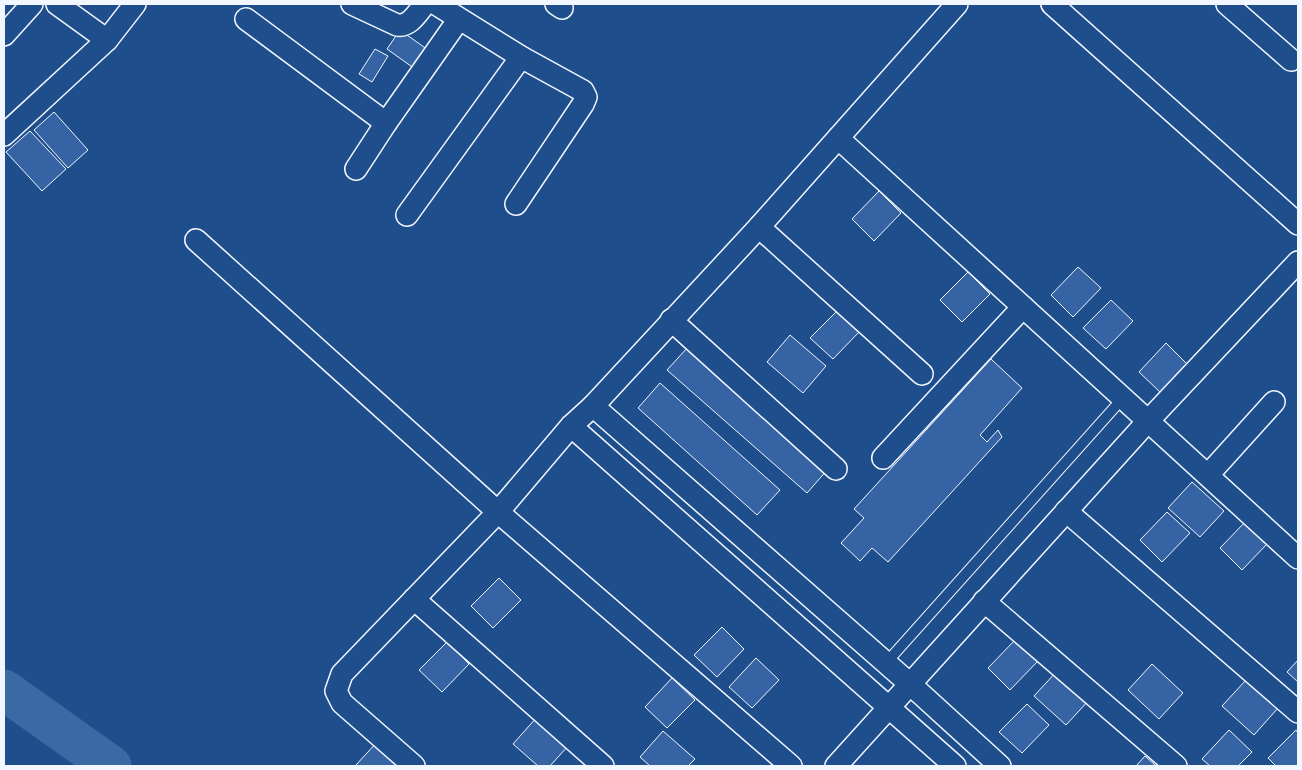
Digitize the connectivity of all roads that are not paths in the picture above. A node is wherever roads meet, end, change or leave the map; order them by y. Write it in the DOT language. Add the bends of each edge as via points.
graph roads {
  1 [pos="32,4"];
  2 [pos="57,4"];
  3 [pos="135,4"];
  4 [pos="352,4"];
  5 [pos="424,4"];
  6 [pos="436,4"];
  7 [pos="957,4"];
  8 [pos="1052,4"];
  9 [pos="1227,4"];
  10 [pos="246,19"];
  11 [pos="459,19"];
  12 [pos="4,36"];
  13 [pos="107,40"];
  14 [pos="521,57"];
  15 [pos="1291,60"];
  16 [pos="386,123"];
  17 [pos="4,134"];
  18 [pos="838,138"];
  19 [pos="356,169"];
  20 [pos="516,204"];
  21 [pos="408,215"];
  22 [pos="1298,224"];
  23 [pos="759,227"];
  24 [pos="196,240"];
  25 [pos="1298,262"];
  26 [pos="1023,307"];
  27 [pos="671,320"];
  28 [pos="922,374"];
  29 [pos="1123,398"];
  30 [pos="1274,402"];
  31 [pos="593,406"];
  32 [pos="1148,420"];
  33 [pos="571,426"];
  34 [pos="883,458"];
  35 [pos="836,469"];
  36 [pos="1208,475"];
  37 [pos="1066,511"];
  38 [pos="498,512"];
  39 [pos="1298,558"];
  40 [pos="414,599"];
  41 [pos="984,601"];
  42 [pos="886,663"];
  43 [pos="910,684"];
  44 [pos="890,708"];
  45 [pos="1298,712"];
  46 [pos="414,766"];
  47 [pos="603,766"];
  48 [pos="791,766"];
  49 [pos="836,766"];
  50 [pos="955,766"];
  51 [pos="1000,766"];
  52 [pos="1176,766"];
  1 -- 12 [label="street"];
  2 -- 13 [label="street"];
  3 -- 13 [label="street"];
  4 -- 5 [label="street" via="403,26"];
  6 -- 11 [label="street"];
  7 -- 18 [label="street"];
  8 -- 22 [label="street"];
  9 -- 15 [label="street"];
  10 -- 16 [label="street"];
  11 -- 14 [label="street"];
  11 -- 16 [label="street"];
  13 -- 17 [label="street"];
  14 -- 20 [label="street" via="583,91 586,97"];
  14 -- 21 [label="street"];
  16 -- 19 [label="street"];
  18 -- 23 [label="street"];
  18 -- 26 [label="street"];
  23 -- 27 [label="street"];
  23 -- 28 [label="street"];
  24 -- 38 [label="street"];
  25 -- 32 [label="street"];
  26 -- 29 [label="street"];
  26 -- 34 [label="street"];
  27 -- 31 [label="street"];
  27 -- 35 [label="street"];
  29 -- 32 [label="street"];
  29 -- 42 [label="lane"];
  30 -- 36 [label="street"];
  31 -- 33 [label="street"];
  31 -- 42 [label="street"];
  32 -- 36 [label="street"];
  32 -- 37 [label="street"];
  33 -- 38 [label="street"];
  33 -- 44 [label="street"];
  36 -- 39 [label="street"];
  37 -- 41 [label="street"];
  37 -- 45 [label="street"];
  38 -- 40 [label="street"];
  38 -- 48 [label="street"];
  40 -- 46 [label="street" via="342,674 336,690 342,703"];
  40 -- 47 [label="street"];
  41 -- 43 [label="street"];
  41 -- 52 [label="street"];
  42 -- 43 [label="street"];
  43 -- 44 [label="street"];
  43 -- 51 [label="street"];
  44 -- 49 [label="street"];
  44 -- 50 [label="street"];
}
